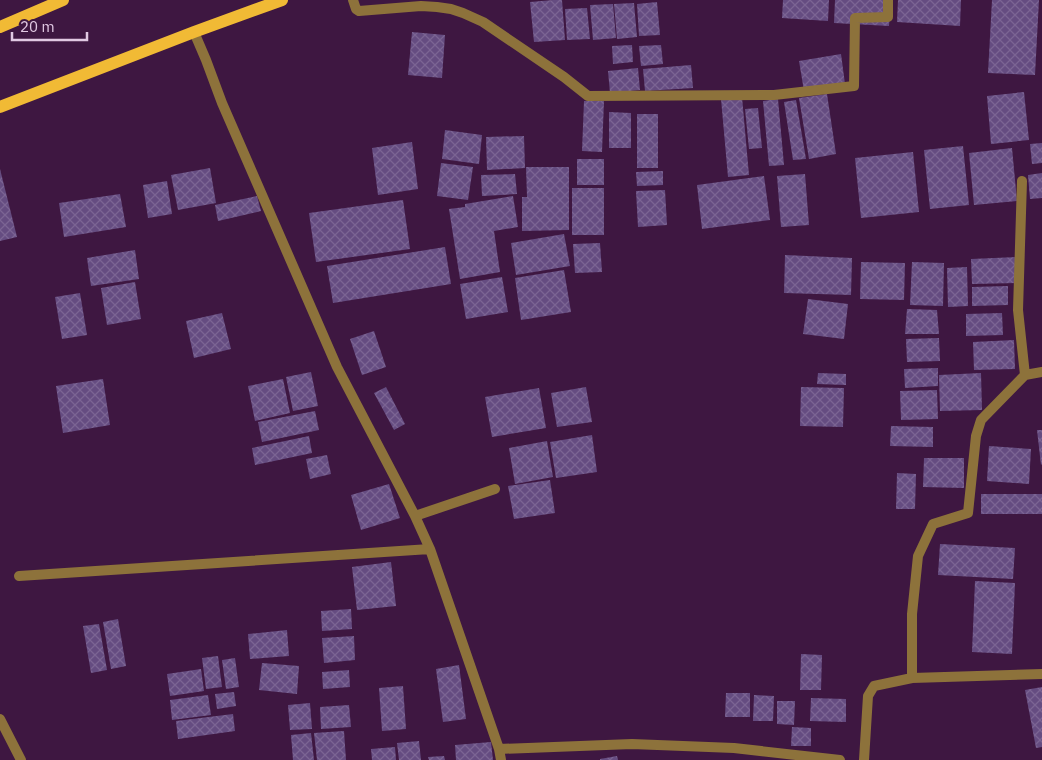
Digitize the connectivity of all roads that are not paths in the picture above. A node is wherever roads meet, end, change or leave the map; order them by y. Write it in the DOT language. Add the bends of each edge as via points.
graph roads {
  1 [pos="63,0"];
  2 [pos="282,0"];
  3 [pos="353,0"];
  4 [pos="888,0"];
  5 [pos="0,27"];
  6 [pos="194,32"];
  7 [pos="0,107"];
  8 [pos="1022,182"];
  9 [pos="1042,372"];
  10 [pos="1026,375"];
  11 [pos="495,489"];
  12 [pos="414,516"];
  13 [pos="430,550"];
  14 [pos="19,576"];
  15 [pos="1042,674"];
  16 [pos="912,678"];
  17 [pos="0,719"];
  18 [pos="499,749"];
  19 [pos="21,760"];
  20 [pos="501,760"];
  21 [pos="840,760"];
  22 [pos="864,760"];
  1 -- 5 [label="main road"];
  2 -- 6 [label="main road"];
  3 -- 4 [label="street" via="359,10 421,6 464,13 483,22 588,96 774,95 854,86 855,18 888,17"];
  6 -- 7 [label="main road"];
  6 -- 12 [label="street" via="337,368"];
  8 -- 10 [label="street" via="1018,310"];
  9 -- 10 [label="street"];
  10 -- 16 [label="street" via="981,420 976,436 968,513 933,524 918,556 912,614"];
  11 -- 12 [label="street"];
  12 -- 13 [label="street"];
  13 -- 14 [label="street"];
  13 -- 18 [label="street"];
  15 -- 16 [label="street"];
  16 -- 22 [label="street" via="874,686 868,696"];
  17 -- 19 [label="street"];
  18 -- 20 [label="street"];
  18 -- 21 [label="street" via="632,744 734,748"];
}
